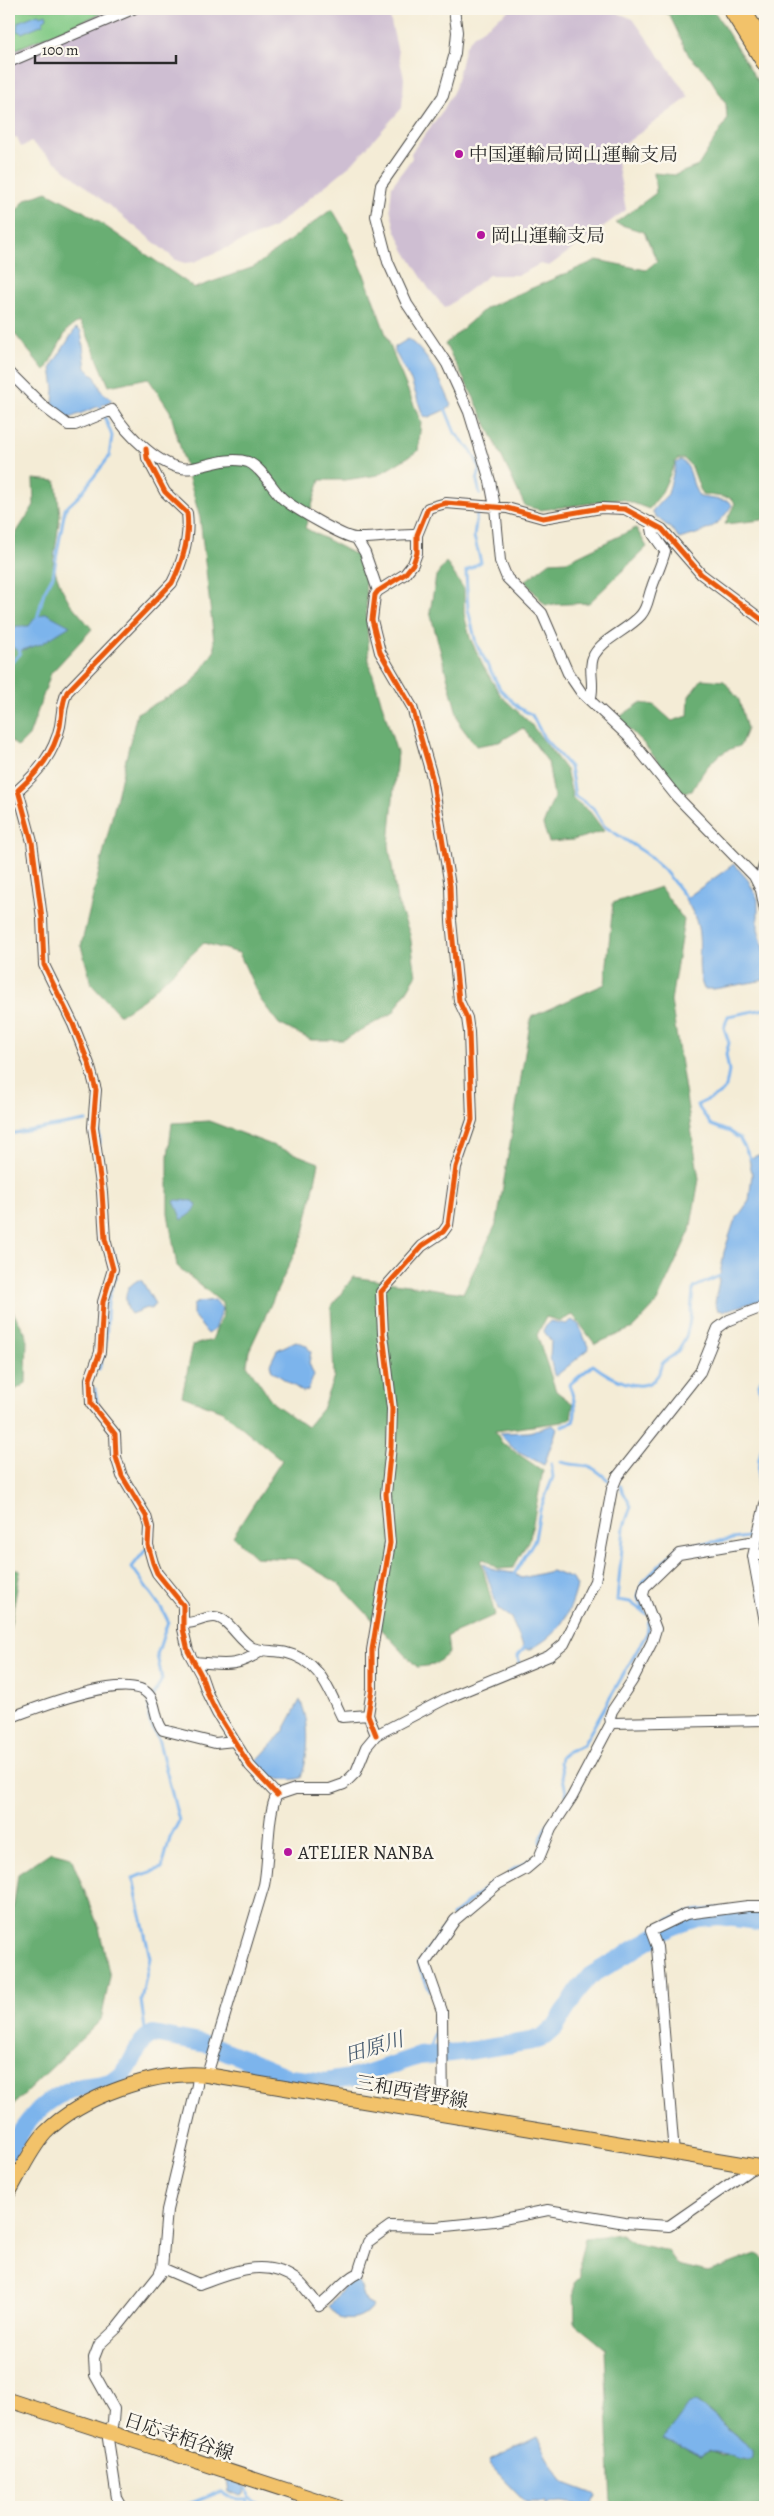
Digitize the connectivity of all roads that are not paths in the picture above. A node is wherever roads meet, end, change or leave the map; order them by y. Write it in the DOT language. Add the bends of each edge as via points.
graph roads {
  1 [pos="133,9"];
  2 [pos="454,9"];
  3 [pos="730,9"];
  4 [pos="744,9"];
  5 [pos="765,44"];
  6 [pos="9,62"];
  7 [pos="765,65"];
  8 [pos="9,372"];
  9 [pos="146,449"];
  10 [pos="495,507"];
  11 [pos="651,522"];
  12 [pos="417,535"];
  13 [pos="356,538"];
  14 [pos="378,591"];
  15 [pos="765,622"];
  16 [pos="590,700"];
  17 [pos="765,862"];
  18 [pos="759,883"];
  19 [pos="765,910"];
  20 [pos="765,1306"];
  21 [pos="765,1504"];
  22 [pos="756,1541"];
  23 [pos="765,1554"];
  24 [pos="753,1556"];
  25 [pos="760,1576"];
  26 [pos="765,1622"];
  27 [pos="184,1623"];
  28 [pos="262,1650"];
  29 [pos="194,1662"];
  30 [pos="368,1715"];
  31 [pos="9,1718"];
  32 [pos="765,1720"];
  33 [pos="611,1723"];
  34 [pos="376,1735"];
  35 [pos="234,1741"];
  36 [pos="277,1795"];
  37 [pos="765,1906"];
  38 [pos="202,2074"];
  39 [pos="443,2115"];
  40 [pos="674,2154"];
  41 [pos="760,2167"];
  42 [pos="9,2192"];
  43 [pos="162,2268"];
  44 [pos="9,2400"];
  45 [pos="110,2433"];
  46 [pos="122,2507"];
  47 [pos="338,2507"];
  1 -- 6 [label="street"];
  2 -- 10 [label="street" via="456,53 449,83 381,185 376,216 383,250 400,290 447,364 465,403 478,439"];
  3 -- 7 [label="main road"];
  4 -- 5 [label="main road"];
  8 -- 9 [label="street" via="44,407 68,425 112,410 119,422"];
  9 -- 13 [label="street" via="180,468 212,462 247,461 294,507"];
  9 -- 27 [label="street" via="147,458 165,492 188,514 186,551 172,583 67,692 59,731 49,756 40,770 18,790 34,851 44,965 76,1032 96,1090 93,1127 105,1239 113,1269 103,1302 100,1352 90,1379 91,1404 115,1434 116,1457 122,1476 146,1516 148,1546 157,1573 183,1605"];
  10 -- 11 [label="street" via="543,518 601,508 625,509"];
  10 -- 12 [label="street" via="438,504 428,508"];
  10 -- 16 [label="street" via="500,561 507,578 542,613 568,673"];
  11 -- 15 [label="street" via="662,529 701,574"];
  11 -- 16 [label="street" via="653,534 665,551 661,569 640,616 595,654"];
  12 -- 13 [label="street"];
  12 -- 14 [label="street" via="413,564"];
  13 -- 14 [label="street" via="365,553"];
  14 -- 30 [label="street" via="372,620 375,639 412,707 440,824 450,886 459,1001 469,1032 472,1120 456,1167 448,1225 422,1246 381,1292 392,1410 386,1494 390,1543 372,1650"];
  16 -- 18 [label="street" via="628,736 677,797"];
  17 -- 18 [label="street"];
  18 -- 19 [label="street"];
  20 -- 34 [label="street" via="729,1320 718,1328 700,1372 617,1477 595,1580 564,1644 549,1656 445,1699"];
  21 -- 22 [label="street"];
  22 -- 24 [label="street"];
  22 -- 33 [label="street" via="679,1554 645,1587 642,1595 656,1629 632,1681 612,1711"];
  23 -- 24 [label="street"];
  24 -- 25 [label="street"];
  25 -- 26 [label="street"];
  27 -- 28 [label="street" via="213,1617 221,1619 252,1647"];
  27 -- 29 [label="street" via="188,1651"];
  28 -- 29 [label="street" via="235,1665"];
  28 -- 30 [label="street" via="289,1653 314,1665 342,1717"];
  29 -- 35 [label="street" via="217,1713"];
  30 -- 34 [label="street"];
  31 -- 35 [label="street" via="77,1695 126,1686 140,1688 151,1700 157,1724 163,1730 214,1743"];
  32 -- 33 [label="street"];
  33 -- 39 [label="street" via="572,1797 551,1829 539,1858 498,1884 454,1920 424,1963 440,2002"];
  34 -- 36 [label="street" via="366,1747 356,1772 344,1784 330,1789 295,1789"];
  35 -- 36 [label="street" via="250,1766"];
  36 -- 38 [label="street" via="272,1808 269,1866 264,1885 216,2046"];
  37 -- 40 [label="street" via="686,1914 651,1931 657,1947"];
  38 -- 39 [label="main road, 三和西菅野線"];
  38 -- 42 [label="main road, 三和西菅野線" via="170,2075 145,2081 90,2102 64,2116 40,2140"];
  38 -- 43 [label="street" via="167,2210"];
  39 -- 40 [label="main road, 三和西菅野線"];
  40 -- 41 [label="main road, 三和西菅野線"];
  41 -- 43 [label="street" via="669,2226 625,2223 548,2210 474,2223 390,2226 368,2242 358,2273 345,2279 319,2306 298,2282 274,2270 242,2269 199,2284"];
  43 -- 45 [label="street" via="95,2352 93,2369 114,2409"];
  44 -- 45 [label="main road, 日応寺栢谷線"];
  45 -- 46 [label="street" via="108,2447 117,2498"];
  45 -- 47 [label="main road, 日応寺栢谷線"];
}
